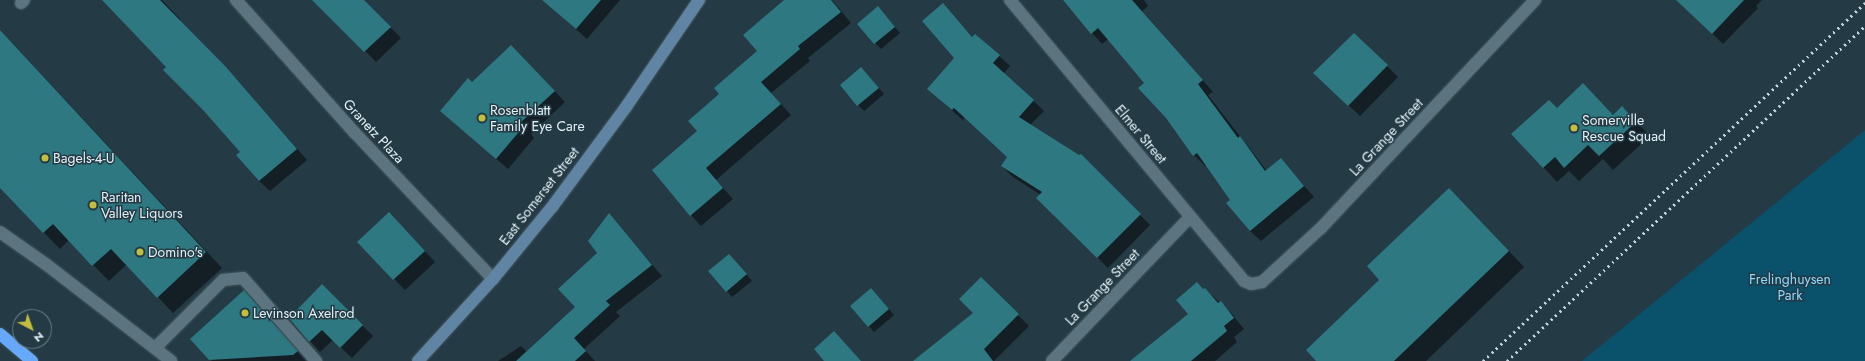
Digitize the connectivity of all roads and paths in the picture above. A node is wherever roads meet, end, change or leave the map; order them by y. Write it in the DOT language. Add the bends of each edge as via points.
graph roads {
  1 [pos="236,0"];
  2 [pos="699,0"];
  3 [pos="1010,0"];
  4 [pos="1536,0"];
  5 [pos="1190,217"];
  6 [pos="0,232"];
  7 [pos="493,279"];
  8 [pos="1251,284"];
  9 [pos="0,334"];
  10 [pos="155,348"];
  11 [pos="32,361"];
  12 [pos="172,361"];
  13 [pos="316,361"];
  14 [pos="418,361"];
  15 [pos="1052,361"];
  1 -- 7 [label="street, Granetz Plaza" via="355,133"];
  2 -- 7 [label="street, East Somerset Street" via="626,107 552,207"];
  3 -- 5 [label="street, Elmer Street"];
  4 -- 8 [label="street, La Grange Street" via="1321,228 1262,282"];
  5 -- 8 [label="street, Elmer Street" via="1244,281"];
  5 -- 15 [label="street, La Grange Street"];
  6 -- 10 [label="street"];
  7 -- 14 [label="street, East Somerset Street"];
  9 -- 11 [label="highway"];
  10 -- 12 [label="street"];
  10 -- 13 [label="street" via="223,280 243,278"];
}
